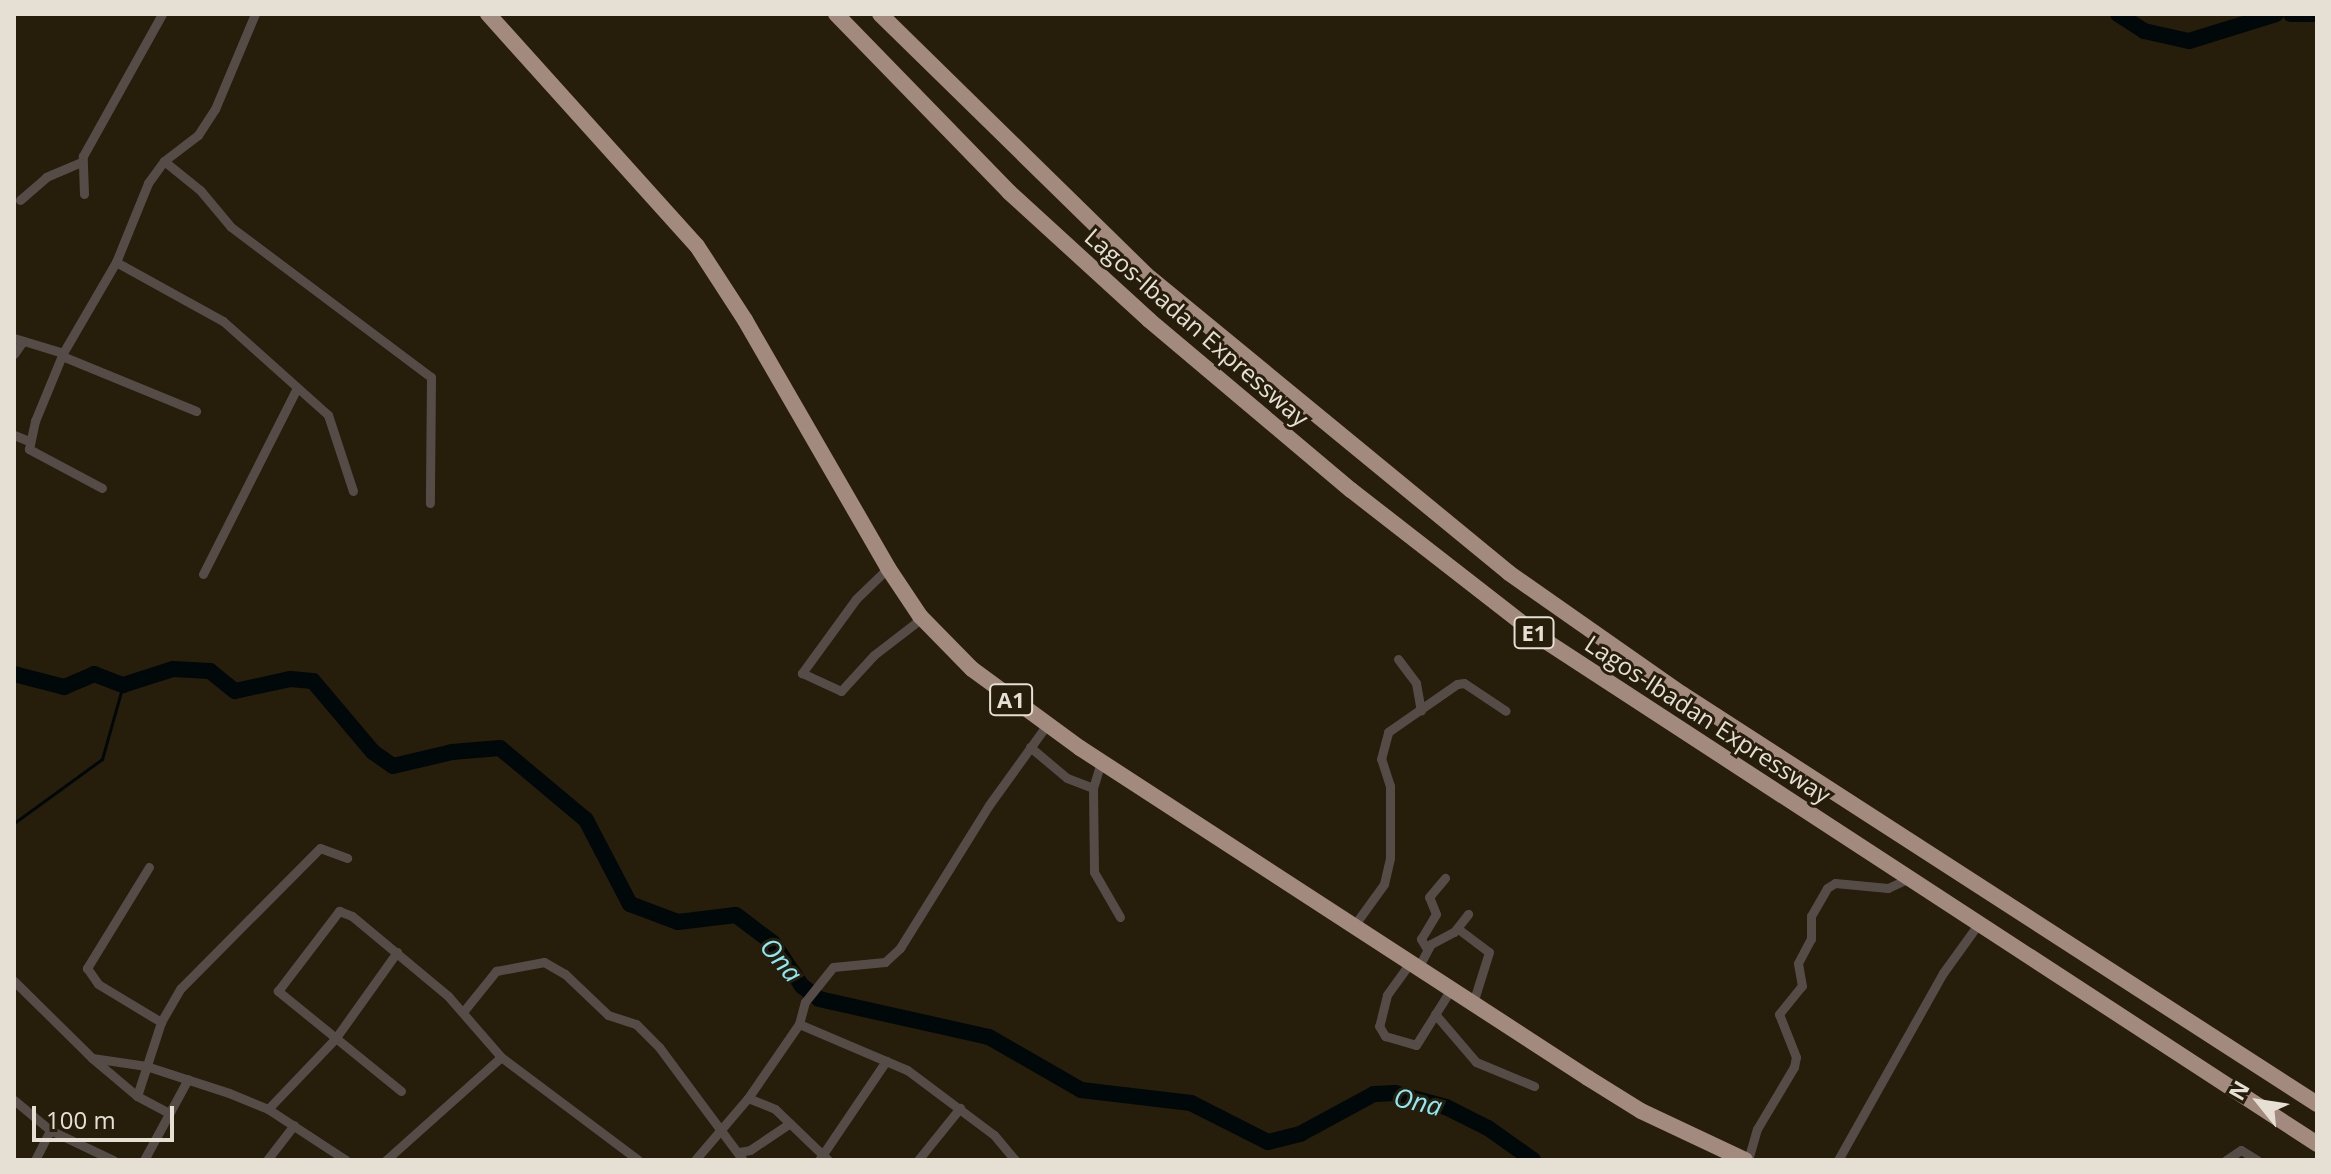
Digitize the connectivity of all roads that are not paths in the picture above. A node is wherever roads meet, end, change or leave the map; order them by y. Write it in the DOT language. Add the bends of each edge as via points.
graph roads {
  1 [pos="162,14"];
  2 [pos="255,14"];
  3 [pos="488,14"];
  4 [pos="836,14"];
  5 [pos="880,14"];
  6 [pos="164,161"];
  7 [pos="81,162"];
  8 [pos="84,194"];
  9 [pos="20,200"];
  10 [pos="116,262"];
  11 [pos="18,340"];
  12 [pos="14,354"];
  13 [pos="62,354"];
  14 [pos="296,390"];
  15 [pos="196,411"];
  16 [pos="14,435"];
  17 [pos="29,441"];
  18 [pos="102,488"];
  19 [pos="353,491"];
  20 [pos="430,503"];
  21 [pos="888,568"];
  22 [pos="203,574"];
  23 [pos="922,618"];
  24 [pos="1398,659"];
  25 [pos="1421,711"];
  26 [pos="1506,711"];
  27 [pos="1046,726"];
  28 [pos="1030,747"];
  29 [pos="1101,762"];
  30 [pos="1093,788"];
  31 [pos="347,858"];
  32 [pos="149,867"];
  33 [pos="1445,878"];
  34 [pos="1909,878"];
  35 [pos="1468,914"];
  36 [pos="1120,917"];
  37 [pos="1979,923"];
  38 [pos="1353,927"];
  39 [pos="1457,928"];
  40 [pos="1427,949"];
  41 [pos="397,952"];
  42 [pos="1414,966"];
  43 [pos="14,981"];
  44 [pos="1451,989"];
  45 [pos="1473,1003"];
  46 [pos="463,1012"];
  47 [pos="1435,1014"];
  48 [pos="161,1022"];
  49 [pos="799,1024"];
  50 [pos="335,1039"];
  51 [pos="501,1057"];
  52 [pos="92,1058"];
  53 [pos="886,1061"];
  54 [pos="146,1066"];
  55 [pos="188,1079"];
  56 [pos="1534,1086"];
  57 [pos="401,1091"];
  58 [pos="137,1096"];
  59 [pos="748,1098"];
  60 [pos="14,1100"];
  61 [pos="2317,1104"];
  62 [pos="960,1108"];
  63 [pos="268,1109"];
  64 [pos="167,1112"];
  65 [pos="790,1123"];
  66 [pos="294,1125"];
  67 [pos="723,1127"];
  68 [pos="50,1130"];
  69 [pos="2317,1144"];
  70 [pos="1012,1155"];
  71 [pos="741,1156"];
  72 [pos="824,1158"];
  73 [pos="35,1160"];
  74 [pos="113,1160"];
  75 [pos="144,1160"];
  76 [pos="267,1160"];
  77 [pos="346,1160"];
  78 [pos="386,1160"];
  79 [pos="638,1160"];
  80 [pos="695,1160"];
  81 [pos="918,1160"];
  82 [pos="999,1160"];
  83 [pos="1747,1160"];
  84 [pos="1838,1160"];
  85 [pos="2226,1160"];
  86 [pos="2257,1160"];
  1 -- 7 [label="street"];
  2 -- 6 [label="street" via="215,109 198,135"];
  3 -- 21 [label="highway, A1" via="697,246"];
  4 -- 34 [label="highway, Lagos-Ibadan Expressway / E1" via="1070,248 1351,490 1544,640"];
  5 -- 61 [label="highway, Lagos-Ibadan Expressway / E1" via="1150,278 1509,573 1673,689"];
  6 -- 10 [label="street" via="148,183"];
  6 -- 20 [label="street" via="200,190 231,227 431,377"];
  7 -- 8 [label="street"];
  7 -- 9 [label="street" via="46,177"];
  10 -- 13 [label="street"];
  10 -- 14 [label="street" via="223,321"];
  11 -- 12 [label="street"];
  11 -- 13 [label="street"];
  13 -- 15 [label="street"];
  13 -- 17 [label="street"];
  14 -- 19 [label="street" via="328,415"];
  14 -- 22 [label="street"];
  16 -- 17 [label="street"];
  17 -- 18 [label="street" via="36,454"];
  21 -- 23 [label="highway, A1"];
  21 -- 23 [label="street" via="856,599 802,673 841,691 874,655"];
  23 -- 27 [label="highway, A1" via="972,669"];
  24 -- 25 [label="street" via="1416,683"];
  25 -- 26 [label="street" via="1464,683"];
  25 -- 38 [label="street" via="1388,732 1382,744 1392,813 1390,858 1384,884"];
  27 -- 28 [label="street"];
  27 -- 29 [label="highway, A1"];
  28 -- 30 [label="street" via="1067,778"];
  28 -- 49 [label="street" via="900,948 885,962 833,967 805,1002"];
  29 -- 30 [label="street"];
  29 -- 38 [label="highway, A1"];
  30 -- 36 [label="street" via="1094,872"];
  31 -- 48 [label="street" via="320,848 181,988"];
  32 -- 48 [label="street" via="87,968 98,984"];
  33 -- 40 [label="street" via="1429,897 1436,914 1421,939"];
  34 -- 37 [label="highway, Lagos-Ibadan Expressway / E1"];
  34 -- 83 [label="street" via="1888,888 1835,883 1821,897 1808,924 1811,939 1798,963 1802,986 1779,1014 1796,1057 1794,1067 1757,1129"];
  35 -- 39 [label="street"];
  37 -- 69 [label="highway, Lagos-Ibadan Expressway / E1"];
  37 -- 84 [label="street" via="1943,973"];
  38 -- 42 [label="highway, A1"];
  39 -- 40 [label="street"];
  39 -- 45 [label="street" via="1489,952"];
  40 -- 42 [label="street"];
  41 -- 46 [label="street"];
  41 -- 50 [label="street"];
  41 -- 50 [label="street" via="339,911 289,974 278,991"];
  42 -- 44 [label="highway, A1"];
  42 -- 47 [label="street" via="1387,995 1379,1026 1385,1036 1416,1045"];
  43 -- 52 [label="street"];
  44 -- 45 [label="highway, A1"];
  44 -- 47 [label="street"];
  45 -- 83 [label="highway, A1" via="1641,1111"];
  46 -- 51 [label="street"];
  46 -- 67 [label="street" via="496,971 544,962 565,974 608,1015 636,1024"];
  47 -- 56 [label="street" via="1476,1062"];
  48 -- 54 [label="street"];
  49 -- 53 [label="street"];
  49 -- 59 [label="street"];
  50 -- 57 [label="street"];
  50 -- 63 [label="street"];
  51 -- 78 [label="street"];
  51 -- 79 [label="street"];
  52 -- 54 [label="street"];
  52 -- 58 [label="street"];
  53 -- 62 [label="street"];
  53 -- 72 [label="street"];
  54 -- 55 [label="street"];
  54 -- 58 [label="street"];
  55 -- 63 [label="street"];
  55 -- 64 [label="street"];
  58 -- 64 [label="street"];
  59 -- 65 [label="street" via="775,1109"];
  59 -- 67 [label="street"];
  60 -- 68 [label="street"];
  62 -- 70 [label="street"];
  62 -- 81 [label="street"];
  63 -- 66 [label="street"];
  64 -- 75 [label="street"];
  65 -- 71 [label="street"];
  65 -- 72 [label="street"];
  66 -- 76 [label="street"];
  66 -- 77 [label="street"];
  67 -- 71 [label="street"];
  67 -- 80 [label="street"];
  68 -- 73 [label="street"];
  68 -- 74 [label="street"];
  70 -- 82 [label="street"];
  85 -- 86 [label="street" via="2241,1150"];
}
